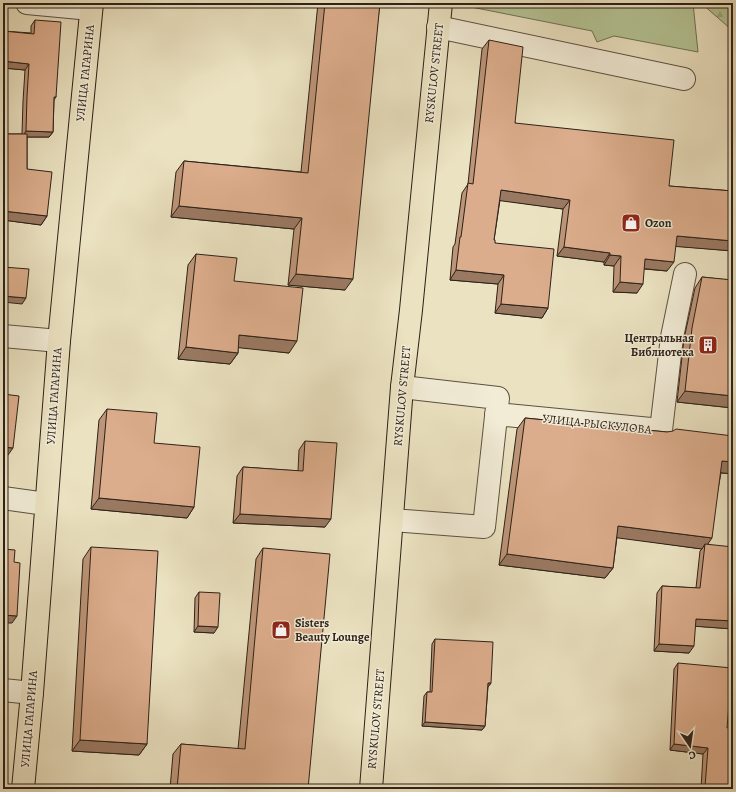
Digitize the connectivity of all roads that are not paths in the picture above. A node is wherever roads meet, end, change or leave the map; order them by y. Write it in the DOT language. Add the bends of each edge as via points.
graph roads {
  1 [pos="28,3"];
  2 [pos="441,3"];
  3 [pos="91,6"];
  4 [pos="438,27"];
  5 [pos="684,79"];
  6 [pos="685,274"];
  7 [pos="3,336"];
  8 [pos="59,341"];
  9 [pos="402,387"];
  10 [pos="496,414"];
  11 [pos="3,498"];
  12 [pos="46,504"];
  13 [pos="392,520"];
  14 [pos="3,690"];
  15 [pos="32,693"];
  16 [pos="23,789"];
  17 [pos="370,789"];
  1 -- 3 [label="street"];
  2 -- 4 [label="main road, RYSKULOV STREET"];
  3 -- 8 [label="main road, УЛИЦА ГАГАРИНА"];
  4 -- 5 [label="street"];
  4 -- 9 [label="main road, RYSKULOV STREET"];
  6 -- 10 [label="street, УЛИЦА РЫСКУЛОВА" via="672,337 661,430"];
  7 -- 8 [label="street"];
  8 -- 12 [label="main road, УЛИЦА ГАГАРИНА"];
  9 -- 10 [label="street" via="498,398"];
  9 -- 13 [label="main road, RYSKULOV STREET"];
  10 -- 13 [label="street" via="484,527"];
  11 -- 12 [label="street"];
  12 -- 15 [label="main road, УЛИЦА ГАГАРИНА"];
  13 -- 17 [label="main road, RYSKULOV STREET"];
  14 -- 15 [label="street"];
  15 -- 16 [label="main road, УЛИЦА ГАГАРИНА"];
}
